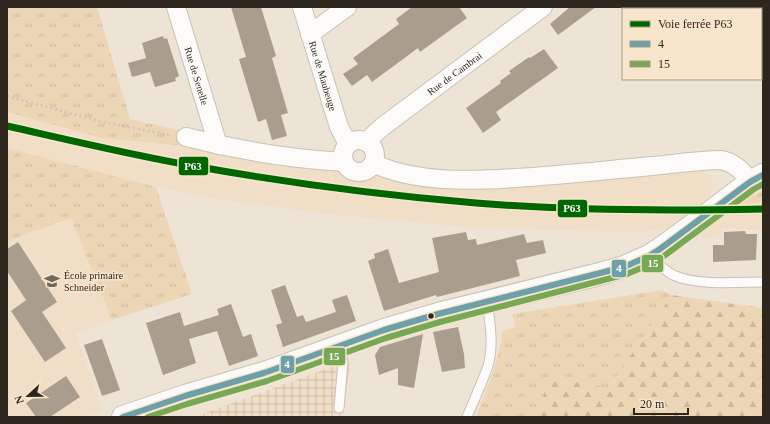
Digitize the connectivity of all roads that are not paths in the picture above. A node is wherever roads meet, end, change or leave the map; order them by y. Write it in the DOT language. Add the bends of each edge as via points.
graph roads {
  1 [pos="176,7"];
  2 [pos="302,7"];
  3 [pos="347,7"];
  4 [pos="543,7"];
  5 [pos="310,34"];
  6 [pos="186,137"];
  7 [pos="366,142"];
  8 [pos="348,144"];
  9 [pos="218,145"];
  10 [pos="344,162"];
  11 [pos="373,163"];
  12 [pos="757,178"];
  13 [pos="649,256"];
  14 [pos="763,282"];
  15 [pos="488,301"];
  16 [pos="340,346"];
  17 [pos="264,373"];
  18 [pos="339,408"];
  19 [pos="123,417"];
  20 [pos="163,417"];
  21 [pos="467,417"];
  1 -- 9 [label="street, Rue de Senelle"];
  2 -- 5 [label="street, Rue de Maubeuge"];
  3 -- 5 [label="street"];
  4 -- 7 [label="street, Rue de Cambrai" via="382,127"];
  5 -- 8 [label="street, Rue de Maubeuge" via="339,128"];
  6 -- 9 [label="street"];
  7 -- 8 [label="street" via="355,140"];
  7 -- 11 [label="street" via="374,151"];
  8 -- 10 [label="street" via="343,154"];
  9 -- 10 [label="street" via="312,160"];
  10 -- 11 [label="street" via="349,169 358,172 366,170"];
  11 -- 12 [label="street" via="389,171 418,176 484,180 722,160"];
  12 -- 13 [label="street"];
  13 -- 14 [label="lane" via="664,270 682,278"];
  13 -- 15 [label="street" via="611,271"];
  15 -- 16 [label="street" via="431,316"];
  15 -- 21 [label="lane" via="490,355"];
  16 -- 17 [label="street"];
  16 -- 18 [label="lane" via="342,362"];
  17 -- 19 [label="street"];
  17 -- 20 [label="street"];
}
